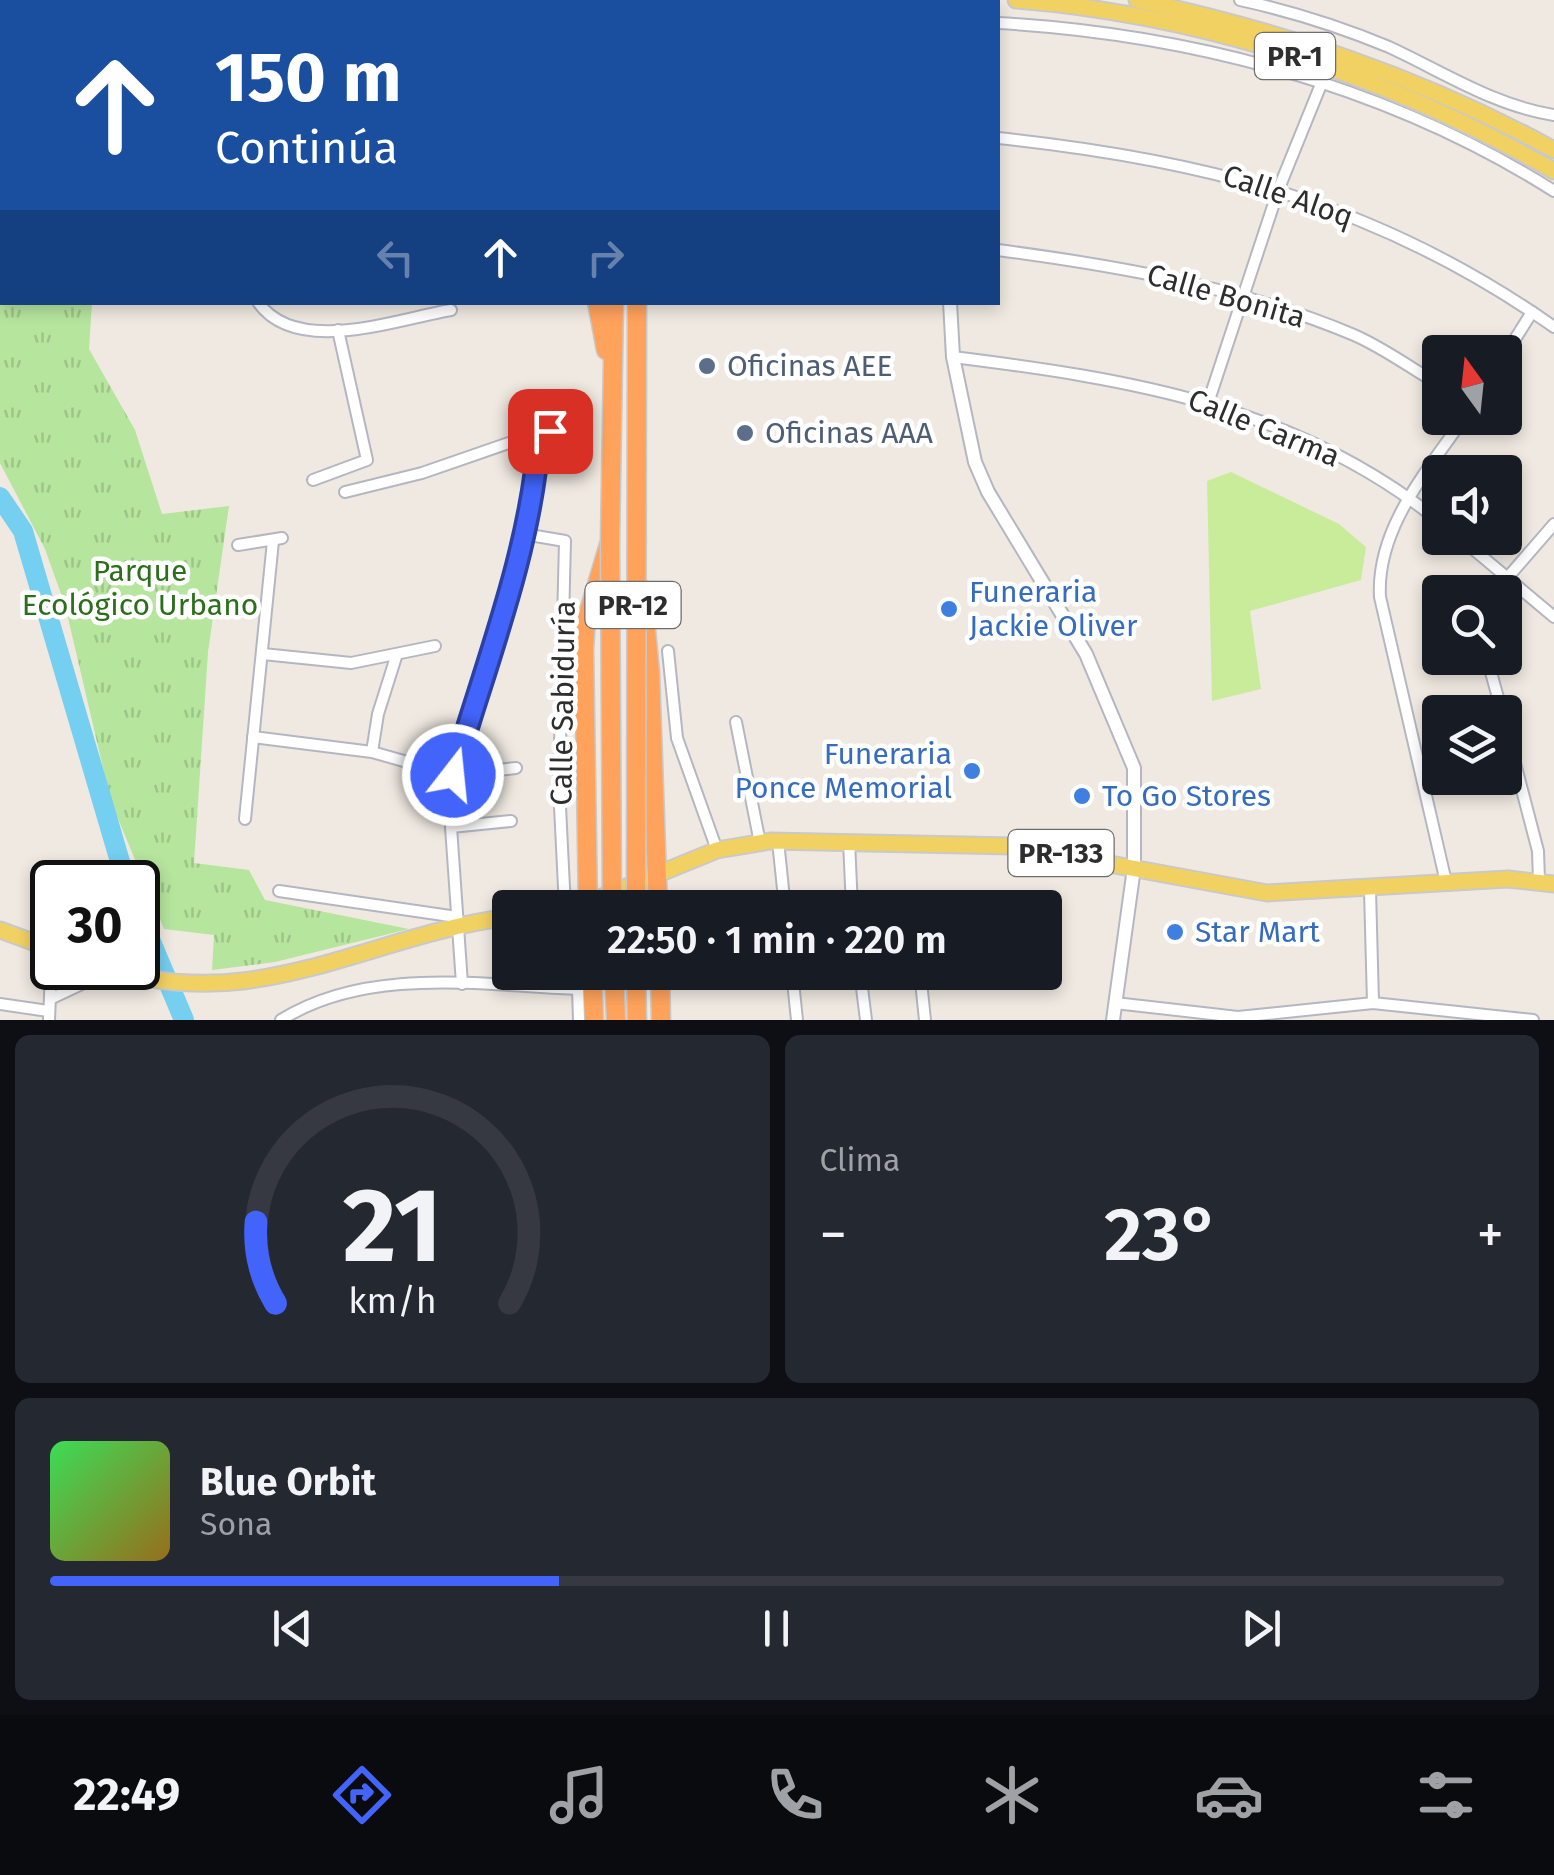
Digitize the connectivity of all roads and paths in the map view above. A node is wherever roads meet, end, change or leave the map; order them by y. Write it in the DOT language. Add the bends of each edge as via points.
graph roads {
  1 [pos="1016,0"];
  2 [pos="1137,0"];
  3 [pos="1240,0"];
  4 [pos="1287,5"];
  5 [pos="1000,23"];
  6 [pos="1322,82"];
  7 [pos="1554,115"];
  8 [pos="1000,138"];
  9 [pos="1554,150"];
  10 [pos="1554,171"];
  11 [pos="1279,188"];
  12 [pos="1554,190"];
  13 [pos="1000,250"];
  14 [pos="1244,296"];
  15 [pos="261,305"];
  16 [pos="597,305"];
  17 [pos="614,305"];
  18 [pos="637,305"];
  19 [pos="950,305"];
  20 [pos="452,310"];
  21 [pos="1532,312"];
  22 [pos="1554,328"];
  23 [pos="338,330"];
  24 [pos="1518,335"];
  25 [pos="954,357"];
  26 [pos="1422,374"];
  27 [pos="612,380"];
  28 [pos="1209,400"];
  29 [pos="584,417"];
  30 [pos="1452,435"];
  31 [pos="539,436"];
  32 [pos="313,480"];
  33 [pos="346,492"];
  34 [pos="1410,497"];
  35 [pos="1422,507"];
  36 [pos="1554,524"];
  37 [pos="524,534"];
  38 [pos="634,540"];
  39 [pos="610,541"];
  40 [pos="238,545"];
  41 [pos="1481,555"];
  42 [pos="1507,575"];
  43 [pos="1509,575"];
  44 [pos="1522,588"];
  45 [pos="1554,617"];
  46 [pos="436,646"];
  47 [pos="668,650"];
  48 [pos="262,654"];
  49 [pos="396,657"];
  50 [pos="736,722"];
  51 [pos="253,737"];
  52 [pos="372,752"];
  53 [pos="516,768"];
  54 [pos="453,775"];
  55 [pos="1522,790"];
  56 [pos="246,819"];
  57 [pos="511,821"];
  58 [pos="451,827"];
  59 [pos="849,840"];
  60 [pos="778,841"];
  61 [pos="760,843"];
  62 [pos="717,850"];
  63 [pos="1134,868"];
  64 [pos="657,875"];
  65 [pos="1446,882"];
  66 [pos="1546,882"];
  67 [pos="279,890"];
  68 [pos="565,890"];
  69 [pos="584,890"];
  70 [pos="612,890"];
  71 [pos="622,890"];
  72 [pos="636,890"];
  73 [pos="657,890"];
  74 [pos="783,890"];
  75 [pos="851,890"];
  76 [pos="1370,890"];
  77 [pos="492,919"];
  78 [pos="456,924"];
  79 [pos="0,930"];
  80 [pos="30,941"];
  81 [pos="160,979"];
  82 [pos="462,984"];
  83 [pos="78,990"];
  84 [pos="593,990"];
  85 [pos="615,990"];
  86 [pos="636,990"];
  87 [pos="660,990"];
  88 [pos="794,990"];
  89 [pos="862,990"];
  90 [pos="922,990"];
  91 [pos="1115,1003"];
  92 [pos="1373,1003"];
  93 [pos="0,1004"];
  94 [pos="49,1010"];
  95 [pos="1216,1018"];
  96 [pos="282,1020"];
  97 [pos="579,1020"];
  98 [pos="594,1020"];
  99 [pos="616,1020"];
  100 [pos="637,1020"];
  101 [pos="661,1020"];
  102 [pos="797,1020"];
  103 [pos="866,1020"];
  104 [pos="925,1020"];
  105 [pos="1113,1020"];
  106 [pos="1533,1020"];
  1 -- 10 [label="main road, PR-1" via="1198,31 1312,61 1418,101"];
  2 -- 9 [label="main road, PR-1" via="1335,50 1433,89"];
  3 -- 4 [label="street"];
  4 -- 7 [label="street" via="1519,110"];
  5 -- 6 [label="street" via="1173,43"];
  6 -- 11 [label="street"];
  6 -- 12 [label="street" via="1492,152"];
  8 -- 11 [label="street, Calle Aloq" via="1207,168"];
  11 -- 14 [label="street"];
  11 -- 21 [label="street, Calle Aloq" via="1390,232"];
  13 -- 14 [label="street, Calle Bonita" via="1105,264"];
  14 -- 26 [label="street, Calle Bonita" via="1356,336"];
  14 -- 28 [label="street"];
  15 -- 23 [label="street" via="287,327 319,334"];
  16 -- 27 [label="highway"];
  17 -- 27 [label="highway, PR-12"];
  18 -- 38 [label="highway, PR-12, bridge"];
  19 -- 25 [label="street"];
  20 -- 23 [label="street"];
  21 -- 22 [label="street, Calle Aloq"];
  21 -- 24 [label="street"];
  23 -- 32 [label="street" via="367,460"];
  25 -- 28 [label="street, Calle Carma" via="1090,374"];
  25 -- 63 [label="street" via="982,478 1086,654 1134,768"];
  27 -- 39 [label="highway, PR-12"];
  28 -- 34 [label="street, Calle Carma" via="1312,441"];
  29 -- 31 [label="street"];
  30 -- 34 [label="street"];
  31 -- 33 [label="street"];
  31 -- 37 [label="street"];
  34 -- 35 [label="street, Calle Carma"];
  34 -- 65 [label="street" via="1378,572 1380,598"];
  36 -- 43 [label="street"];
  37 -- 54 [label="street"];
  37 -- 68 [label="street, Calle Sabiduría" via="565,541 559,786"];
  38 -- 64 [label="highway, bridge" via="647,619"];
  38 -- 72 [label="highway, PR-12, bridge"];
  39 -- 69 [label="highway, bridge" via="586,621"];
  39 -- 70 [label="highway, PR-12, bridge"];
  40 -- 48 [label="street" via="277,540"];
  41 -- 42 [label="street"];
  44 -- 45 [label="street"];
  46 -- 49 [label="street"];
  47 -- 62 [label="street" via="677,738"];
  48 -- 49 [label="street" via="351,662"];
  48 -- 51 [label="street"];
  49 -- 52 [label="street"];
  50 -- 61 [label="street"];
  51 -- 52 [label="street"];
  51 -- 56 [label="street"];
  52 -- 54 [label="street"];
  53 -- 54 [label="street"];
  54 -- 58 [label="street"];
  55 -- 66 [label="street"];
  57 -- 58 [label="street"];
  58 -- 78 [label="street"];
  59 -- 60 [label="main road, PR-133"];
  59 -- 63 [label="main road, PR-133" via="1012,846"];
  59 -- 75 [label="street"];
  60 -- 61 [label="main road, PR-133"];
  60 -- 74 [label="street"];
  61 -- 62 [label="main road, PR-133"];
  62 -- 64 [label="main road, PR-133"];
  63 -- 76 [label="main road, PR-133" via="1268,893"];
  63 -- 91 [label="street"];
  64 -- 71 [label="main road, PR-133"];
  64 -- 73 [label="highway"];
  65 -- 66 [label="main road, PR-133"];
  65 -- 76 [label="main road, PR-133"];
  67 -- 78 [label="street"];
  76 -- 92 [label="street"];
  77 -- 78 [label="main road"];
  78 -- 81 [label="main road" via="298,974 206,985"];
  78 -- 82 [label="street"];
  79 -- 80 [label="main road"];
  82 -- 96 [label="street" via="358,987"];
  82 -- 97 [label="street" via="578,989"];
  83 -- 94 [label="street"];
  84 -- 98 [label="highway"];
  85 -- 99 [label="highway"];
  86 -- 100 [label="highway"];
  87 -- 101 [label="highway"];
  88 -- 102 [label="street"];
  89 -- 103 [label="street"];
  90 -- 104 [label="street"];
  91 -- 95 [label="street"];
  91 -- 105 [label="street"];
  92 -- 95 [label="street"];
  92 -- 106 [label="street"];
  93 -- 94 [label="street"];
}
